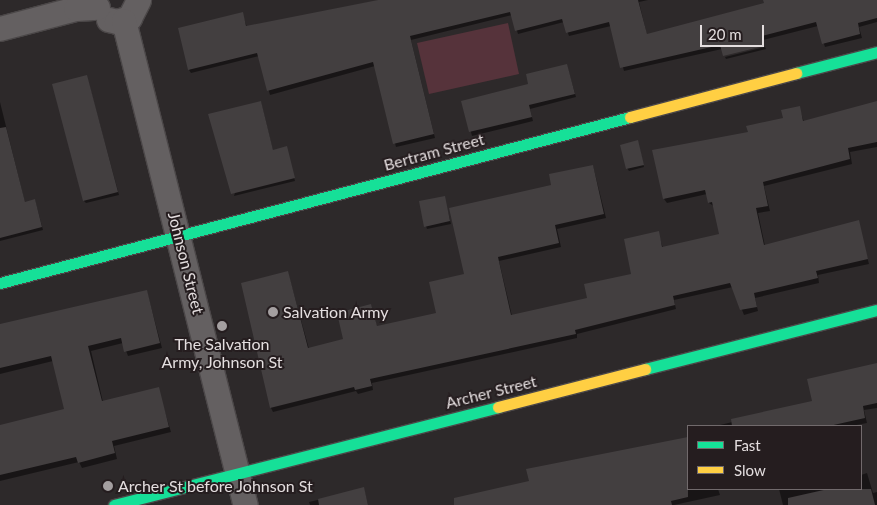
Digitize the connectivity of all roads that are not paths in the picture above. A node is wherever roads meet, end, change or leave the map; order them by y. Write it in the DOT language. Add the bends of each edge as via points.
graph roads {
  1 [pos="139,0"];
  2 [pos="97,4"];
  3 [pos="124,21"];
  4 [pos="0,29"];
  5 [pos="877,52"];
  6 [pos="179,236"];
  7 [pos="0,283"];
  8 [pos="877,310"];
  9 [pos="238,473"];
  10 [pos="114,505"];
  11 [pos="246,505"];
  1 -- 3 [label="street" via="135,14"];
  2 -- 3 [label="street" via="111,21"];
  2 -- 4 [label="street"];
  3 -- 6 [label="street, Johnson Street"];
  5 -- 6 [label="street, Bertram Street"];
  6 -- 7 [label="street, Bertram Street"];
  6 -- 9 [label="street, Johnson Street"];
  8 -- 9 [label="street, Archer Street"];
  9 -- 10 [label="street, Archer Street"];
  9 -- 11 [label="street, Johnson Street"];
}
